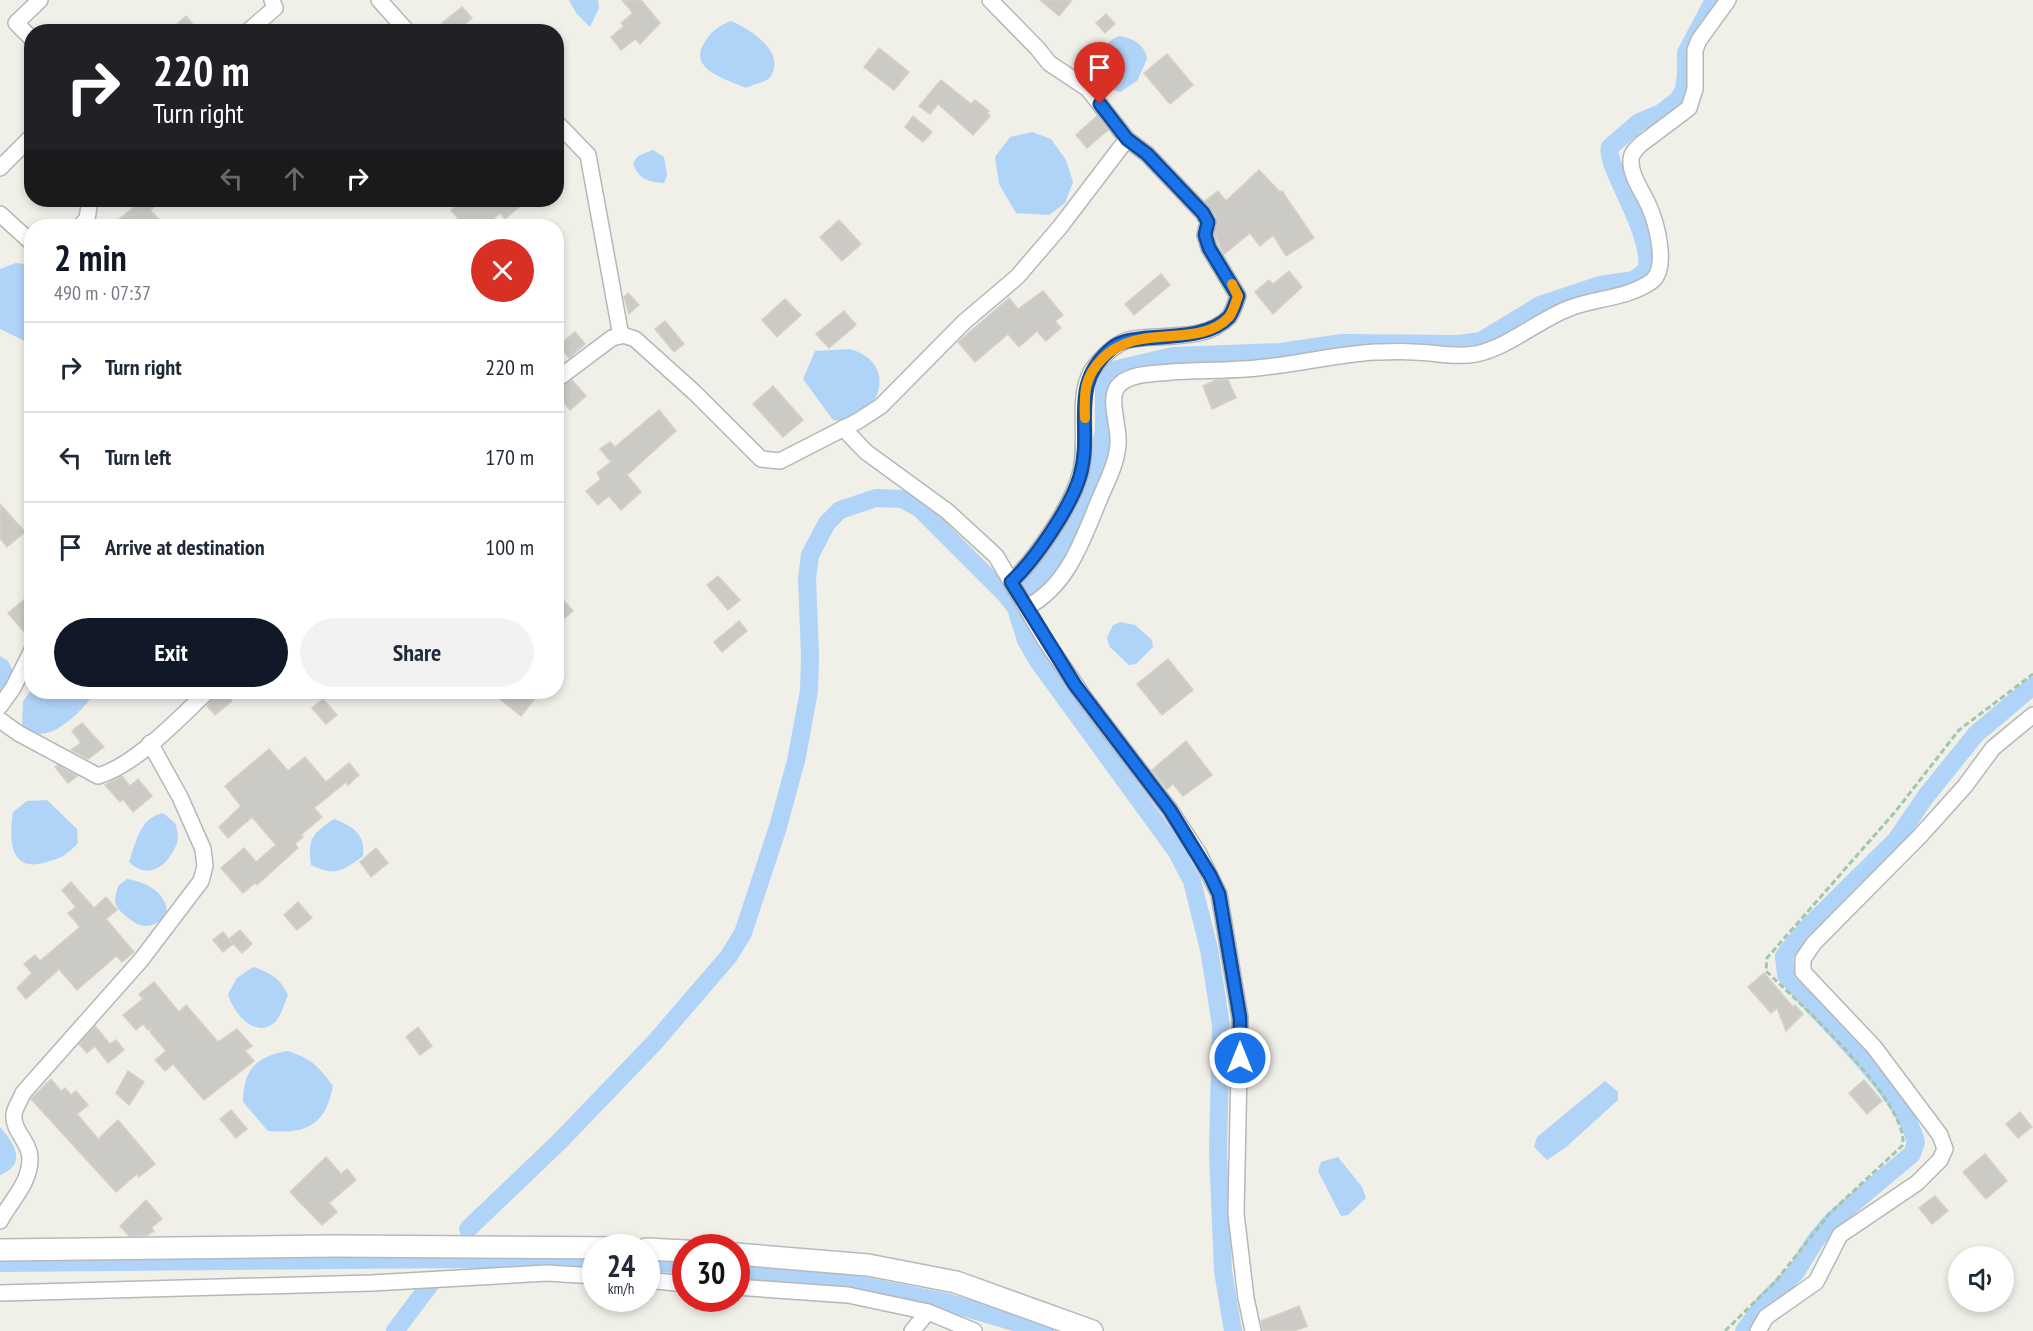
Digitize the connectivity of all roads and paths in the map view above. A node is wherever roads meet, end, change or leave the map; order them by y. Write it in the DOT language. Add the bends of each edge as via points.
graph roads {
  1 [pos="40,0"];
  2 [pos="273,0"];
  3 [pos="379,0"];
  4 [pos="990,0"];
  5 [pos="1728,0"];
  6 [pos="256,24"];
  7 [pos="401,24"];
  8 [pos="24,31"];
  9 [pos="564,130"];
  10 [pos="1127,139"];
  11 [pos="24,144"];
  12 [pos="0,168"];
  13 [pos="0,214"];
  14 [pos="24,236"];
  15 [pos="621,336"];
  16 [pos="564,374"];
  17 [pos="843,428"];
  18 [pos="1011,582"];
  19 [pos="1027,607"];
  20 [pos="24,665"];
  21 [pos="2033,674"];
  22 [pos="199,699"];
  23 [pos="0,706"];
  24 [pos="2033,716"];
  25 [pos="0,720"];
  26 [pos="150,743"];
  27 [pos="0,1221"];
  28 [pos="582,1248"];
  29 [pos="0,1250"];
  30 [pos="750,1255"];
  31 [pos="582,1275"];
  32 [pos="750,1288"];
  33 [pos="0,1293"];
  34 [pos="928,1312"];
  35 [pos="912,1331"];
  36 [pos="974,1331"];
  37 [pos="1092,1331"];
  38 [pos="1253,1331"];
  39 [pos="1725,1331"];
  40 [pos="1758,1331"];
  1 -- 8 [label="street" via="16,23"];
  2 -- 6 [label="street" via="275,8"];
  3 -- 7 [label="street"];
  4 -- 10 [label="street" via="1049,63 1088,89"];
  5 -- 19 [label="street" via="1695,50 1695,89 1689,108 1641,144 1631,159 1660,245 1661,261 1652,280 1616,296 1570,308 1477,353 1450,356 1372,352 1266,367 1147,374 1127,379 1114,394 1118,444 1114,464 1081,546 1059,579"];
  9 -- 15 [label="street" via="588,155"];
  10 -- 17 [label="street" via="1017,277 964,322 881,406"];
  10 -- 18 [label="street" via="1147,154 1203,213 1208,222 1205,235 1209,248 1238,296 1230,316 1213,328 1128,340 1113,347 1095,366 1084,394 1080,477 1046,538"];
  11 -- 12 [label="street"];
  13 -- 14 [label="street"];
  15 -- 16 [label="street" via="612,338"];
  15 -- 17 [label="street" via="648,348 761,459 780,461"];
  17 -- 18 [label="street" via="866,452 978,537 996,556"];
  18 -- 19 [label="street"];
  19 -- 38 [label="street" via="1086,700 1170,810 1219,894 1240,1018 1236,1214"];
  20 -- 23 [label="street"];
  21 -- 39 [label="path" via="1959,730 1895,812 1767,958 1766,971 1888,1100 1902,1128 1903,1145 1830,1213 1775,1282"];
  22 -- 26 [label="street"];
  24 -- 40 [label="street" via="1993,748 1935,820 1814,943 1803,959 1803,972 1874,1047 1940,1135 1945,1149 1940,1160 1917,1183 1840,1235 1816,1282 1766,1317"];
  25 -- 26 [label="street" via="98,776 110,772"];
  26 -- 27 [label="street" via="203,849 205,866 201,881 141,960 23,1092 14,1115 30,1160 25,1184"];
  28 -- 29 [label="street"];
  30 -- 37 [label="street" via="868,1265 956,1282"];
  31 -- 33 [label="street" via="547,1273 372,1283"];
  32 -- 34 [label="street" via="848,1295"];
  34 -- 35 [label="street"];
  34 -- 36 [label="street"];
}
